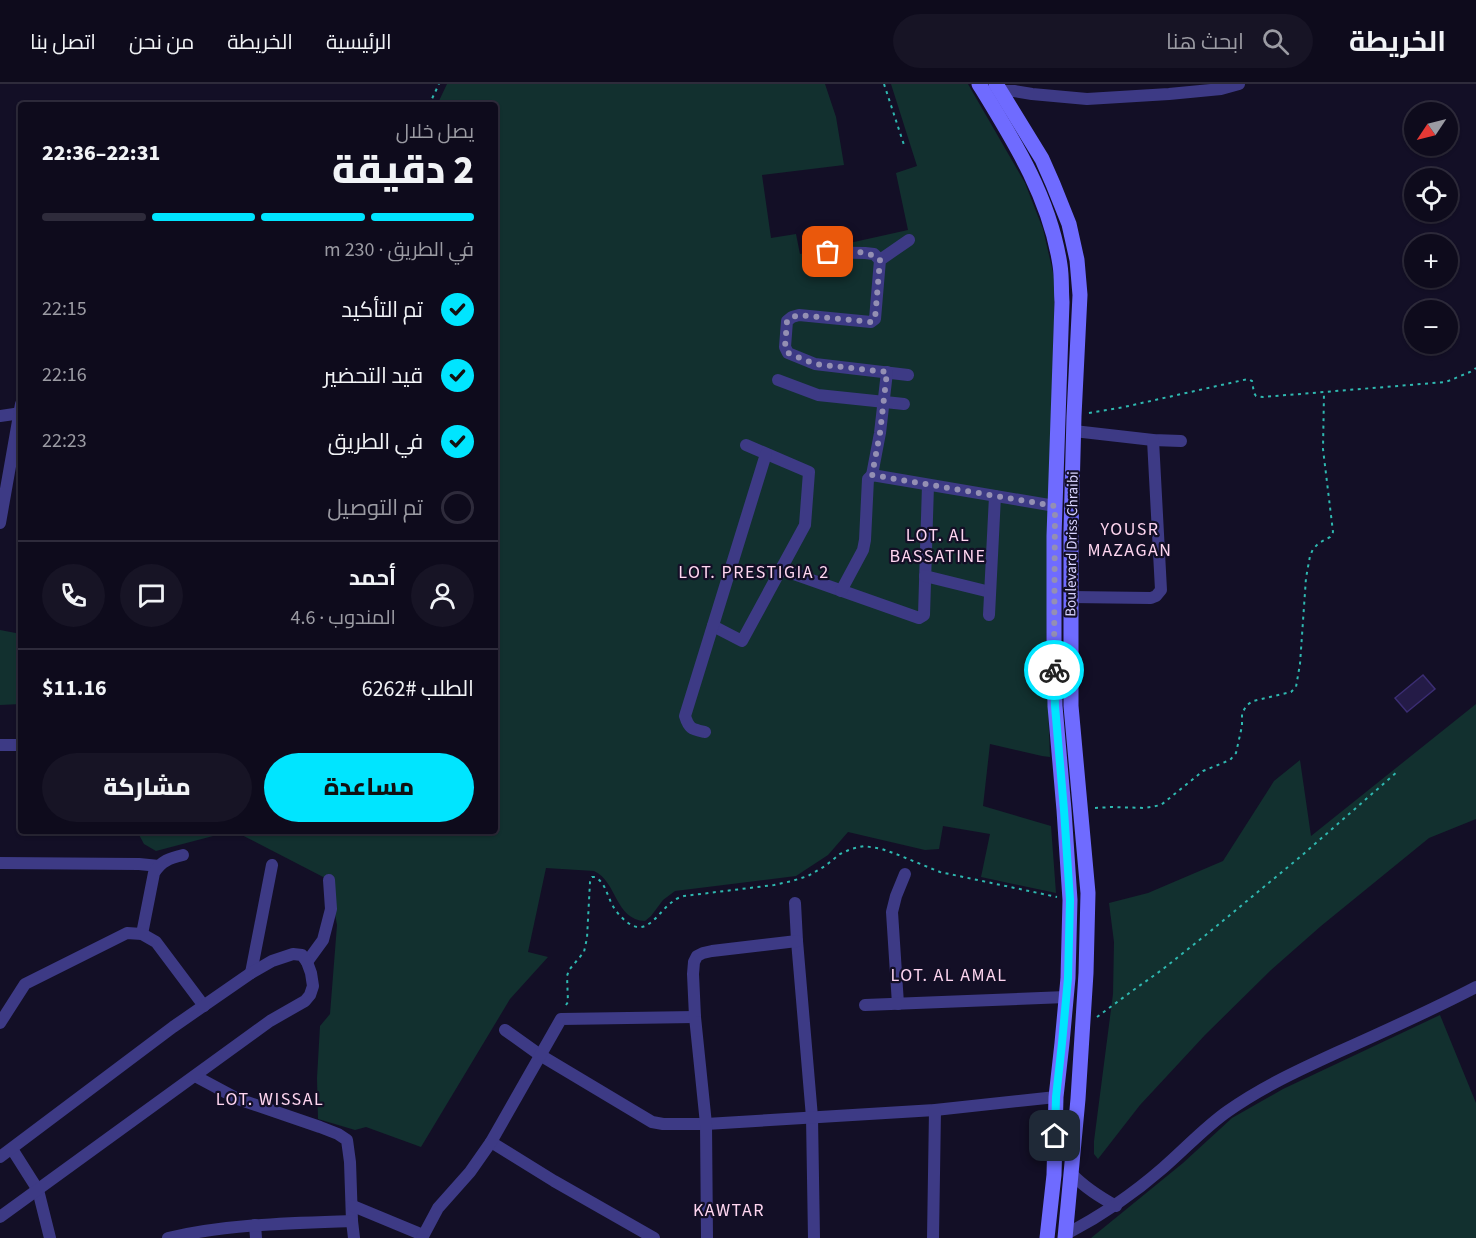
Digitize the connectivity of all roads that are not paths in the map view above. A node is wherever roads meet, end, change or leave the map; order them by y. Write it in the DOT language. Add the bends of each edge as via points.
graph roads {
  1 [pos="980,84"];
  2 [pos="1239,84"];
  3 [pos="999,89"];
  4 [pos="1013,127"];
  5 [pos="909,240"];
  6 [pos="810,252"];
  7 [pos="880,260"];
  8 [pos="887,372"];
  9 [pos="908,375"];
  10 [pos="778,380"];
  11 [pos="884,401"];
  12 [pos="904,404"];
  13 [pos="18,411"];
  14 [pos="0,416"];
  15 [pos="18,421"];
  16 [pos="1074,423"];
  17 [pos="1153,440"];
  18 [pos="1181,441"];
  19 [pos="746,445"];
  20 [pos="766,454"];
  21 [pos="872,475"];
  22 [pos="928,484"];
  23 [pos="995,496"];
  24 [pos="1055,506"];
  25 [pos="0,523"];
  26 [pos="780,569"];
  27 [pos="925,576"];
  28 [pos="841,591"];
  29 [pos="990,592"];
  30 [pos="1071,597"];
  31 [pos="989,615"];
  32 [pos="713,626"];
  33 [pos="1055,706"];
  34 [pos="1071,706"];
  35 [pos="705,732"];
  36 [pos="1066,744"];
  37 [pos="18,745"];
  38 [pos="0,746"];
  39 [pos="183,855"];
  40 [pos="0,863"];
  41 [pos="272,865"];
  42 [pos="159,866"];
  43 [pos="905,874"];
  44 [pos="328,880"];
  45 [pos="795,903"];
  46 [pos="142,934"];
  47 [pos="796,942"];
  48 [pos="306,962"];
  49 [pos="251,973"];
  50 [pos="1476,987"];
  51 [pos="1066,997"];
  52 [pos="898,1004"];
  53 [pos="865,1005"];
  54 [pos="204,1006"];
  55 [pos="695,1017"];
  56 [pos="0,1023"];
  57 [pos="504,1030"];
  58 [pos="540,1055"];
  59 [pos="195,1076"];
  60 [pos="1056,1097"];
  61 [pos="934,1110"];
  62 [pos="813,1117"];
  63 [pos="706,1125"];
  64 [pos="491,1142"];
  65 [pos="12,1149"];
  66 [pos="0,1157"];
  67 [pos="1072,1174"];
  68 [pos="38,1190"];
  69 [pos="352,1206"];
  70 [pos="1116,1206"];
  71 [pos="0,1217"];
  72 [pos="352,1221"];
  73 [pos="255,1232"];
  74 [pos="1066,1236"];
  75 [pos="423,1237"];
  76 [pos="50,1238"];
  77 [pos="168,1238"];
  78 [pos="354,1238"];
  79 [pos="654,1238"];
  80 [pos="706,1238"];
  81 [pos="814,1238"];
  82 [pos="933,1238"];
  83 [pos="1047,1238"];
  1 -- 4 [label="main road, Boulevard Driss Chraibi"];
  2 -- 3 [label="street" via="1221,89 1087,99"];
  3 -- 4 [label="main road, Boulevard Driss Chraibi"];
  4 -- 16 [label="main road, Boulevard Driss Chraibi" via="1042,159 1068,224 1077,260 1080,295"];
  4 -- 24 [label="main road, Boulevard Driss Chraibi" via="1043,199 1060,266"];
  5 -- 7 [label="street"];
  6 -- 7 [label="street" via="874,254"];
  7 -- 8 [label="street" via="875,319 871,322 792,317 787,321 785,347 788,353 815,364"];
  8 -- 9 [label="street"];
  8 -- 11 [label="street"];
  10 -- 11 [label="street" via="818,395"];
  11 -- 12 [label="street"];
  11 -- 21 [label="street"];
  13 -- 14 [label="street"];
  15 -- 25 [label="street"];
  16 -- 17 [label="street"];
  16 -- 30 [label="main road, Boulevard Driss Chraibi"];
  17 -- 18 [label="street"];
  17 -- 30 [label="street" via="1161,590 1151,598"];
  19 -- 20 [label="street"];
  20 -- 26 [label="street" via="809,472 805,525"];
  20 -- 32 [label="street"];
  21 -- 22 [label="street"];
  21 -- 28 [label="street" via="868,479 865,540"];
  22 -- 23 [label="street"];
  22 -- 27 [label="street"];
  23 -- 24 [label="street"];
  23 -- 29 [label="street"];
  24 -- 33 [label="main road, Boulevard Driss Chraibi"];
  26 -- 28 [label="street"];
  26 -- 32 [label="street" via="742,641"];
  27 -- 28 [label="street" via="924,615 919,618"];
  27 -- 29 [label="street"];
  29 -- 31 [label="street"];
  30 -- 34 [label="main road, Boulevard Driss Chraibi"];
  32 -- 35 [label="street" via="685,716 693,730"];
  33 -- 34 [label="main road"];
  33 -- 36 [label="main road, Boulevard Driss Chraibi"];
  34 -- 36 [label="main road, Boulevard Driss Chraibi"];
  36 -- 51 [label="main road, Boulevard Driss Chraibi" via="1064,810 1070,900"];
  36 -- 67 [label="main road, Boulevard Driss Chraibi" via="1080,809 1088,893 1084,1028"];
  37 -- 38 [label="street"];
  39 -- 42 [label="street" via="169,858"];
  40 -- 42 [label="street"];
  41 -- 49 [label="street"];
  42 -- 46 [label="street" via="154,873"];
  43 -- 52 [label="street" via="892,912"];
  44 -- 48 [label="street" via="331,909 323,940"];
  45 -- 47 [label="street"];
  46 -- 54 [label="street" via="156,942"];
  46 -- 56 [label="street" via="127,933 25,984"];
  47 -- 55 [label="street" via="697,956 693,974"];
  47 -- 62 [label="street"];
  48 -- 49 [label="street" via="302,956 293,954"];
  48 -- 59 [label="street" via="313,986 305,1001 270,1021"];
  49 -- 54 [label="street"];
  50 -- 70 [label="street" via="1266,1087 1227,1111"];
  51 -- 52 [label="street"];
  51 -- 60 [label="main road, Boulevard Driss Chraibi"];
  52 -- 53 [label="street"];
  54 -- 65 [label="street"];
  55 -- 58 [label="street" via="561,1019"];
  55 -- 63 [label="street"];
  57 -- 58 [label="street"];
  58 -- 63 [label="street" via="652,1122"];
  58 -- 64 [label="street"];
  59 -- 68 [label="street"];
  59 -- 69 [label="street" via="237,1099 347,1140"];
  60 -- 61 [label="street"];
  60 -- 83 [label="main road, Boulevard Driss Chraibi"];
  61 -- 62 [label="street"];
  61 -- 82 [label="street"];
  62 -- 63 [label="street"];
  62 -- 81 [label="street"];
  63 -- 80 [label="street"];
  64 -- 75 [label="street" via="438,1208"];
  64 -- 79 [label="street"];
  65 -- 66 [label="street"];
  65 -- 68 [label="street"];
  67 -- 70 [label="street"];
  67 -- 74 [label="main road, Boulevard Driss Chraibi"];
  68 -- 71 [label="street"];
  68 -- 76 [label="street"];
  69 -- 72 [label="street"];
  69 -- 75 [label="street"];
  70 -- 74 [label="street"];
  72 -- 73 [label="street"];
  72 -- 78 [label="street"];
  73 -- 77 [label="street" via="213,1230"];
}
